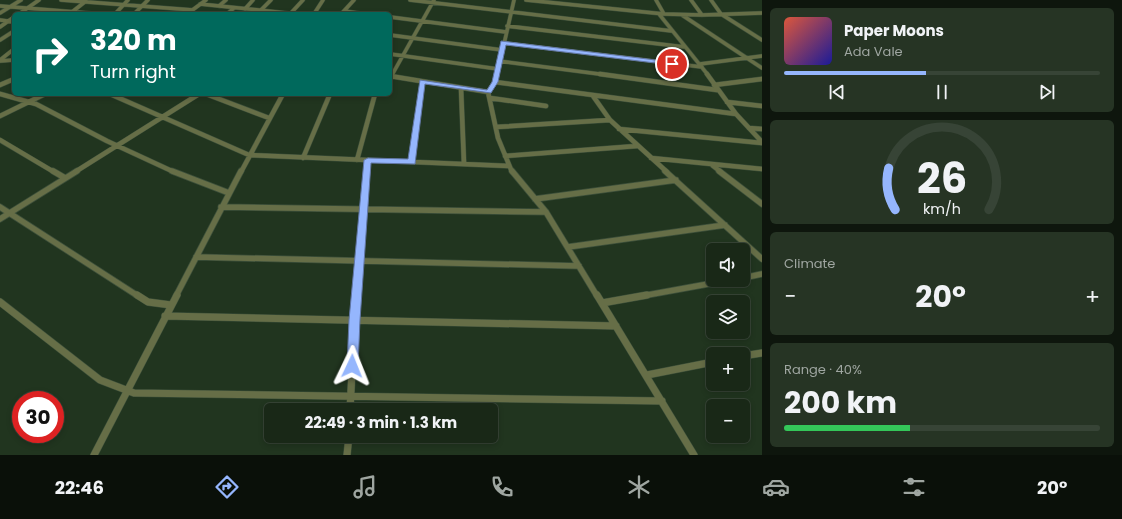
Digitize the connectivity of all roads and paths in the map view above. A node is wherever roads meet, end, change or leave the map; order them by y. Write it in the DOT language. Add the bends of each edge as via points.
graph roads {
  1 [pos="21,0"];
  2 [pos="39,0"];
  3 [pos="61,0"];
  4 [pos="110,0"];
  5 [pos="128,0"];
  6 [pos="148,0"];
  7 [pos="206,0"];
  8 [pos="226,0"];
  9 [pos="253,0"];
  10 [pos="271,0"];
  11 [pos="302,0"];
  12 [pos="322,0"];
  13 [pos="354,0"];
  14 [pos="410,0"];
  15 [pos="514,0"];
  16 [pos="526,0"];
  17 [pos="650,0"];
  18 [pos="656,0"];
  19 [pos="691,0"];
  20 [pos="711,0"];
  21 [pos="86,1"];
  22 [pos="434,1"];
  23 [pos="107,3"];
  24 [pos="200,4"];
  25 [pos="124,5"];
  26 [pos="0,6"];
  27 [pos="142,6"];
  28 [pos="219,6"];
  29 [pos="10,7"];
  30 [pos="27,8"];
  31 [pos="234,8"];
  32 [pos="245,9"];
  33 [pos="47,10"];
  34 [pos="193,10"];
  35 [pos="259,10"];
  36 [pos="66,11"];
  37 [pos="21,12"];
  38 [pos="44,12"];
  39 [pos="72,12"];
  40 [pos="100,12"];
  41 [pos="118,12"];
  42 [pos="136,12"];
  43 [pos="190,12"];
  44 [pos="229,12"];
  45 [pos="256,12"];
  46 [pos="270,12"];
  47 [pos="293,12"];
  48 [pos="315,12"];
  49 [pos="344,12"];
  50 [pos="511,12"];
  51 [pos="0,13"];
  52 [pos="755,13"];
  53 [pos="762,13"];
  54 [pos="659,14"];
  55 [pos="664,14"];
  56 [pos="721,14"];
  57 [pos="682,15"];
  58 [pos="702,15"];
  59 [pos="392,17"];
  60 [pos="12,18"];
  61 [pos="762,18"];
  62 [pos="0,20"];
  63 [pos="8,21"];
  64 [pos="422,21"];
  65 [pos="12,22"];
  66 [pos="507,26"];
  67 [pos="0,27"];
  68 [pos="12,31"];
  69 [pos="672,31"];
  70 [pos="506,32"];
  71 [pos="392,35"];
  72 [pos="413,38"];
  73 [pos="0,40"];
  74 [pos="762,40"];
  75 [pos="503,43"];
  76 [pos="685,47"];
  77 [pos="502,50"];
  78 [pos="12,51"];
  79 [pos="392,54"];
  80 [pos="403,56"];
  81 [pos="762,56"];
  82 [pos="747,58"];
  83 [pos="0,60"];
  84 [pos="12,60"];
  85 [pos="499,61"];
  86 [pos="701,66"];
  87 [pos="762,68"];
  88 [pos="498,69"];
  89 [pos="392,75"];
  90 [pos="12,76"];
  91 [pos="392,77"];
  92 [pos="762,79"];
  93 [pos="12,80"];
  94 [pos="6,82"];
  95 [pos="422,82"];
  96 [pos="495,82"];
  97 [pos="0,85"];
  98 [pos="714,85"];
  99 [pos="462,88"];
  100 [pos="717,90"];
  101 [pos="0,94"];
  102 [pos="489,95"];
  103 [pos="41,96"];
  104 [pos="115,96"];
  105 [pos="196,96"];
  106 [pos="211,96"];
  107 [pos="225,96"];
  108 [pos="282,96"];
  109 [pos="329,96"];
  110 [pos="374,96"];
  111 [pos="593,96"];
  112 [pos="222,100"];
  113 [pos="30,102"];
  114 [pos="727,102"];
  115 [pos="546,106"];
  116 [pos="762,106"];
  117 [pos="736,114"];
  118 [pos="0,116"];
  119 [pos="162,117"];
  120 [pos="270,118"];
  121 [pos="610,120"];
  122 [pos="496,127"];
  123 [pos="749,128"];
  124 [pos="619,129"];
  125 [pos="762,129"];
  126 [pos="0,140"];
  127 [pos="762,142"];
  128 [pos="118,145"];
  129 [pos="636,146"];
  130 [pos="249,155"];
  131 [pos="505,156"];
  132 [pos="303,158"];
  133 [pos="651,158"];
  134 [pos="357,160"];
  135 [pos="368,160"];
  136 [pos="412,162"];
  137 [pos="464,164"];
  138 [pos="712,165"];
  139 [pos="509,166"];
  140 [pos="762,169"];
  141 [pos="65,178"];
  142 [pos="676,180"];
  143 [pos="229,193"];
  144 [pos="535,199"];
  145 [pos="762,204"];
  146 [pos="0,207"];
  147 [pos="221,207"];
  148 [pos="363,209"];
  149 [pos="546,212"];
  150 [pos="10,213"];
  151 [pos="0,219"];
  152 [pos="725,225"];
  153 [pos="568,247"];
  154 [pos="196,257"];
  155 [pos="762,259"];
  156 [pos="360,260"];
  157 [pos="579,266"];
  158 [pos="762,274"];
  159 [pos="750,277"];
  160 [pos="706,284"];
  161 [pos="0,302"];
  162 [pos="602,303"];
  163 [pos="171,305"];
  164 [pos="165,316"];
  165 [pos="354,320"];
  166 [pos="616,326"];
  167 [pos="762,353"];
  168 [pos="750,355"];
  169 [pos="706,363"];
  170 [pos="647,375"];
  171 [pos="127,390"];
  172 [pos="351,396"];
  173 [pos="662,400"];
  174 [pos="350,403"];
  175 [pos="348,443"];
  176 [pos="94,455"];
  177 [pos="347,455"];
  178 [pos="694,455"];
  1 -- 29 [label="street"];
  2 -- 30 [label="street"];
  3 -- 21 [label="street"];
  4 -- 23 [label="street"];
  5 -- 25 [label="street"];
  6 -- 27 [label="street"];
  7 -- 24 [label="street"];
  8 -- 28 [label="street"];
  9 -- 32 [label="street"];
  10 -- 35 [label="street"];
  11 -- 47 [label="street"];
  12 -- 48 [label="street"];
  13 -- 49 [label="street"];
  14 -- 22 [label="street"];
  15 -- 50 [label="street"];
  16 -- 54 [label="street"];
  17 -- 18 [label="street"];
  18 -- 55 [label="street"];
  19 -- 58 [label="street"];
  20 -- 56 [label="street"];
  21 -- 23 [label="street"];
  21 -- 39 [label="street"];
  22 -- 50 [label="street"];
  22 -- 64 [label="street"];
  23 -- 25 [label="street"];
  23 -- 40 [label="street"];
  24 -- 28 [label="street"];
  24 -- 34 [label="street"];
  25 -- 27 [label="street"];
  25 -- 41 [label="street"];
  26 -- 29 [label="street"];
  27 -- 34 [label="street"];
  27 -- 42 [label="street"];
  28 -- 31 [label="street"];
  29 -- 30 [label="street"];
  29 -- 51 [label="street"];
  30 -- 33 [label="street"];
  30 -- 37 [label="street"];
  31 -- 32 [label="street"];
  31 -- 44 [label="street"];
  32 -- 35 [label="street"];
  33 -- 36 [label="street"];
  33 -- 38 [label="street"];
  34 -- 43 [label="street"];
  35 -- 45 [label="street"];
  35 -- 46 [label="street"];
  36 -- 39 [label="street"];
  50 -- 66 [label="street"];
  50 -- 69 [label="street"];
  52 -- 53 [label="street"];
  52 -- 56 [label="street"];
  52 -- 61 [label="street"];
  54 -- 55 [label="street"];
  54 -- 69 [label="street"];
  55 -- 57 [label="street"];
  56 -- 58 [label="street"];
  56 -- 74 [label="street"];
  57 -- 58 [label="street"];
  57 -- 82 [label="street"];
  59 -- 64 [label="street"];
  60 -- 63 [label="street"];
  62 -- 63 [label="street"];
  63 -- 65 [label="street"];
  63 -- 67 [label="street"];
  64 -- 70 [label="street"];
  64 -- 72 [label="street"];
  66 -- 70 [label="street"];
  66 -- 76 [label="street"];
  68 -- 73 [label="street"];
  69 -- 76 [label="street"];
  70 -- 75 [label="street"];
  71 -- 72 [label="street"];
  72 -- 77 [label="street"];
  72 -- 80 [label="street"];
  75 -- 77 [label="street"];
  75 -- 86 [label="street"];
  76 -- 86 [label="street"];
  77 -- 85 [label="street"];
  78 -- 83 [label="street"];
  79 -- 80 [label="street"];
  80 -- 88 [label="street"];
  80 -- 89 [label="street"];
  81 -- 82 [label="street"];
  82 -- 86 [label="street"];
  82 -- 87 [label="street"];
  83 -- 84 [label="street"];
  85 -- 88 [label="street"];
  85 -- 100 [label="street"];
  86 -- 98 [label="street"];
  88 -- 96 [label="street"];
  90 -- 94 [label="street"];
  91 -- 95 [label="street"];
  92 -- 98 [label="street"];
  93 -- 94 [label="street"];
  94 -- 97 [label="street"];
  95 -- 99 [label="street"];
  95 -- 136 [label="street"];
  96 -- 102 [label="street"];
  96 -- 111 [label="street"];
  98 -- 100 [label="street"];
  99 -- 102 [label="street"];
  99 -- 137 [label="street"];
  100 -- 114 [label="street"];
  101 -- 113 [label="street"];
  102 -- 115 [label="street"];
  102 -- 122 [label="street"];
  103 -- 113 [label="street"];
  104 -- 119 [label="street"];
  105 -- 119 [label="street"];
  106 -- 112 [label="street"];
  107 -- 112 [label="street"];
  108 -- 120 [label="street"];
  109 -- 132 [label="street"];
  110 -- 134 [label="street"];
  111 -- 117 [label="street"];
  111 -- 121 [label="street"];
  112 -- 120 [label="street"];
  113 -- 118 [label="street"];
  113 -- 128 [label="street"];
  114 -- 116 [label="street"];
  114 -- 117 [label="street"];
  117 -- 123 [label="street"];
  119 -- 128 [label="street"];
  119 -- 130 [label="street"];
  120 -- 130 [label="street"];
  121 -- 122 [label="street"];
  121 -- 124 [label="street"];
  122 -- 131 [label="street"];
  123 -- 125 [label="street"];
  123 -- 127 [label="street"];
  124 -- 127 [label="street"];
  124 -- 129 [label="street"];
  126 -- 141 [label="street"];
  128 -- 141 [label="street"];
  128 -- 143 [label="street" via="183,177"];
  129 -- 131 [label="street"];
  129 -- 133 [label="street"];
  130 -- 132 [label="street"];
  130 -- 143 [label="street"];
  131 -- 139 [label="street"];
  132 -- 134 [label="street"];
  133 -- 138 [label="street"];
  133 -- 142 [label="street"];
  134 -- 135 [label="street"];
  135 -- 136 [label="street"];
  135 -- 148 [label="street"];
  136 -- 137 [label="street"];
  137 -- 139 [label="street"];
  138 -- 140 [label="street"];
  138 -- 145 [label="street"];
  139 -- 144 [label="street"];
  141 -- 150 [label="street"];
  142 -- 144 [label="street"];
  142 -- 152 [label="street"];
  143 -- 147 [label="street"];
  144 -- 149 [label="street"];
  146 -- 150 [label="street"];
  147 -- 148 [label="street"];
  147 -- 154 [label="street"];
  148 -- 149 [label="street"];
  148 -- 156 [label="street"];
  149 -- 153 [label="street"];
  150 -- 151 [label="street"];
  150 -- 163 [label="street" via="148,302"];
  152 -- 153 [label="street"];
  152 -- 155 [label="street"];
  153 -- 157 [label="street"];
  154 -- 156 [label="street"];
  154 -- 163 [label="street"];
  156 -- 157 [label="street"];
  156 -- 165 [label="street"];
  157 -- 162 [label="street"];
  158 -- 159 [label="street"];
  160 -- 162 [label="street"];
  161 -- 171 [label="street" via="100,380"];
  162 -- 166 [label="street"];
  163 -- 164 [label="street"];
  164 -- 165 [label="street"];
  164 -- 171 [label="street"];
  165 -- 166 [label="street"];
  165 -- 172 [label="street"];
  166 -- 170 [label="street"];
  167 -- 168 [label="street"];
  169 -- 170 [label="street"];
  170 -- 173 [label="street"];
  171 -- 172 [label="street" via="142,393"];
  171 -- 176 [label="street"];
  172 -- 173 [label="street"];
  172 -- 174 [label="street"];
  173 -- 178 [label="street"];
  175 -- 177 [label="street"];
}
